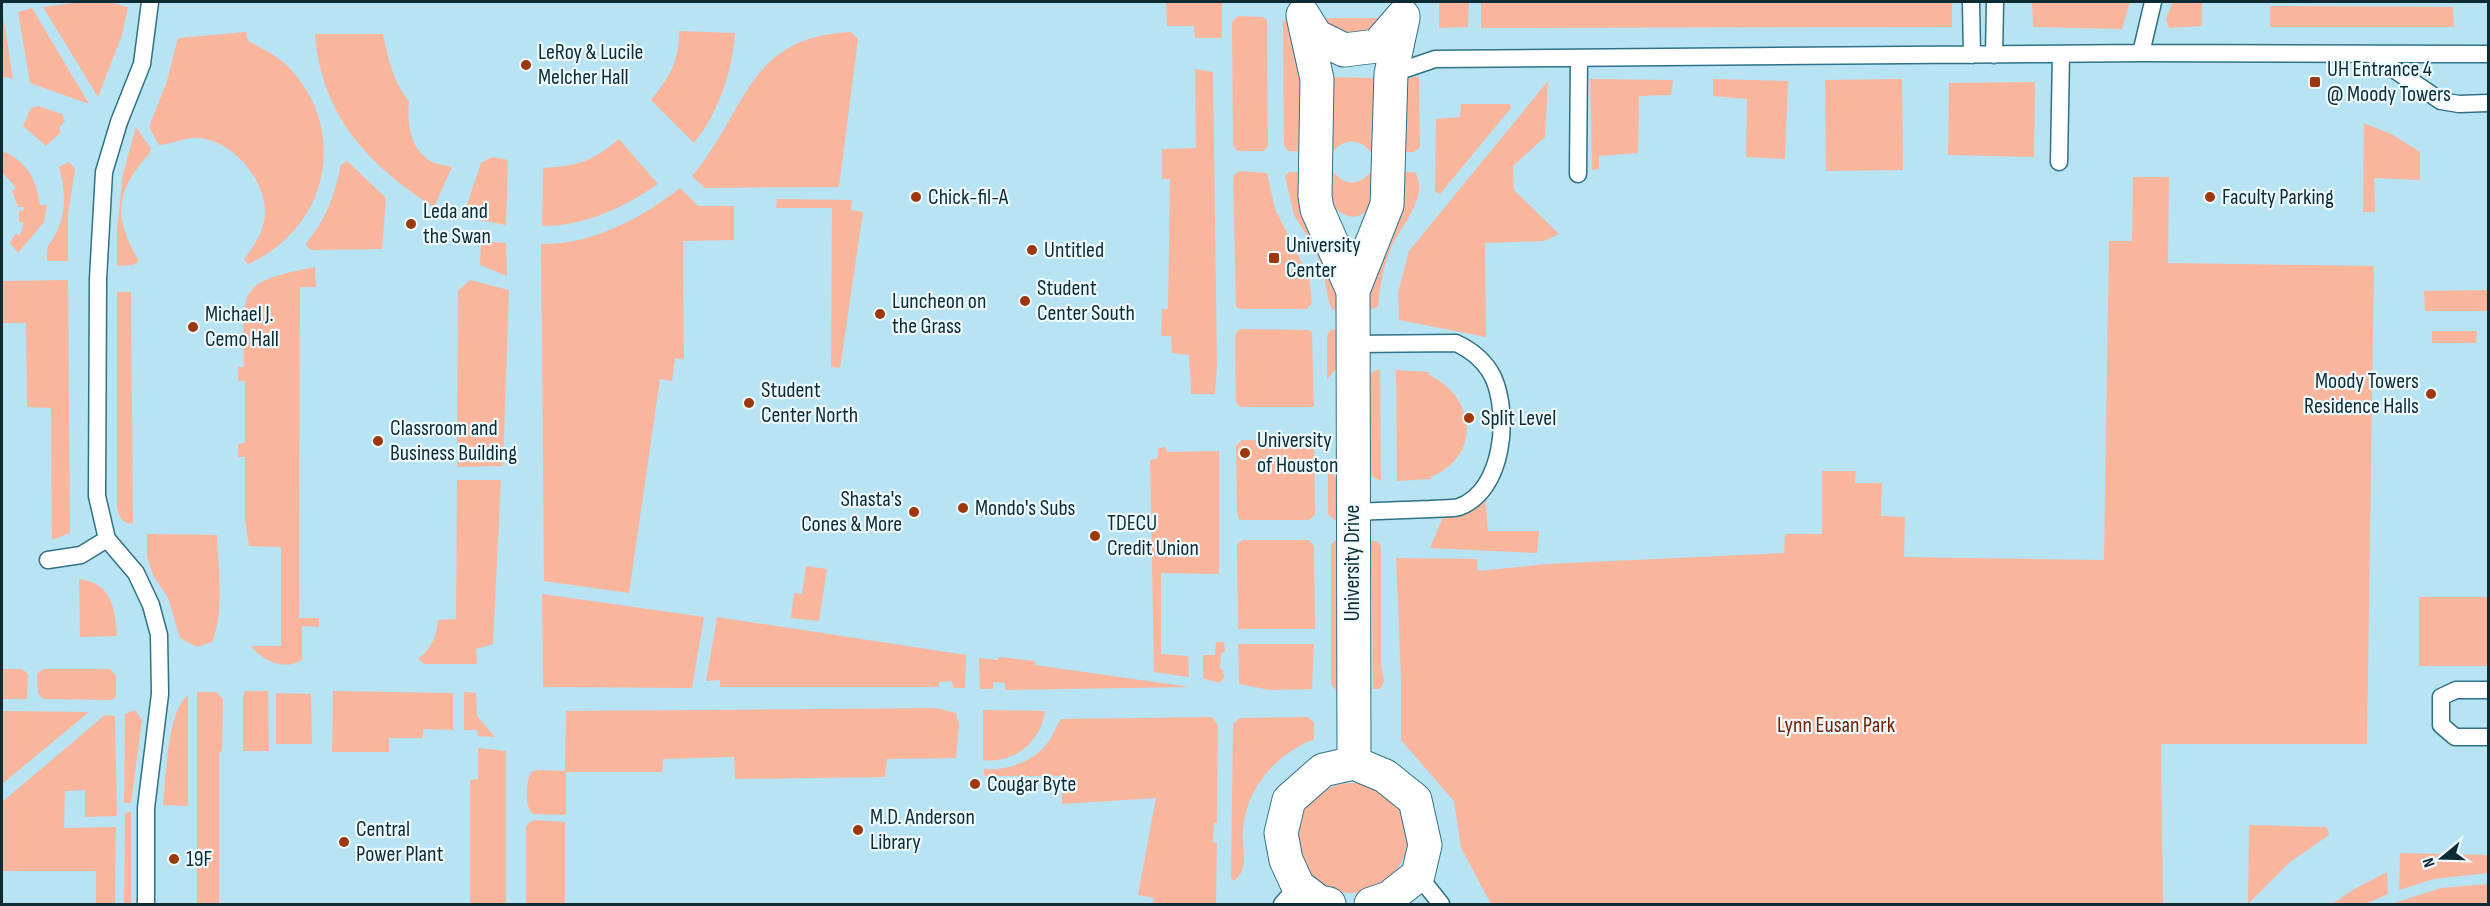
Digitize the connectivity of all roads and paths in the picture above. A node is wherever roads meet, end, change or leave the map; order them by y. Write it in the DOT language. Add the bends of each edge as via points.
graph roads {
  1 [pos="150,2"];
  2 [pos="1971,2"];
  3 [pos="1995,2"];
  4 [pos="2153,2"];
  5 [pos="1303,9"];
  6 [pos="1403,10"];
  7 [pos="2141,53"];
  8 [pos="2061,54"];
  9 [pos="2371,54"];
  10 [pos="2488,54"];
  11 [pos="1972,55"];
  12 [pos="1994,55"];
  13 [pos="1579,58"];
  14 [pos="1391,74"];
  15 [pos="2488,103"];
  16 [pos="2059,162"];
  17 [pos="1578,174"];
  18 [pos="1387,205"];
  19 [pos="1317,209"];
  20 [pos="1353,291"];
  21 [pos="1353,344"];
  22 [pos="1352,512"];
  23 [pos="107,539"];
  24 [pos="48,560"];
  25 [pos="2488,690"];
  26 [pos="2488,738"];
  27 [pos="1354,763"];
  28 [pos="1418,874"];
  29 [pos="1290,895"];
  30 [pos="146,904"];
  31 [pos="1329,904"];
  32 [pos="1371,904"];
  33 [pos="1441,904"];
  1 -- 23 [label="lane" via="142,64 107,162 101,207 97,496"];
  2 -- 11 [label="lane"];
  3 -- 12 [label="lane"];
  4 -- 7 [label="lane"];
  5 -- 6 [label="street, University Drive" via="1316,36 1344,50 1377,46"];
  5 -- 19 [label="street, University Drive" via="1317,79"];
  6 -- 14 [label="street, University Drive"];
  7 -- 8 [label="lane"];
  7 -- 9 [label="lane"];
  8 -- 12 [label="lane"];
  8 -- 16 [label="lane"];
  9 -- 10 [label="lane"];
  9 -- 15 [label="lane" via="2441,101"];
  11 -- 12 [label="lane"];
  11 -- 13 [label="lane"];
  13 -- 14 [label="lane" via="1435,60"];
  13 -- 17 [label="lane"];
  14 -- 18 [label="street, University Drive"];
  18 -- 19 [label="street" via="1370,222 1352,227 1334,226"];
  18 -- 20 [label="street, University Drive"];
  19 -- 20 [label="street, University Drive"];
  20 -- 21 [label="street, University Drive"];
  21 -- 22 [label="street, University Drive"];
  21 -- 22 [label="lane" via="1456,343 1474,354 1492,375 1501,403 1499,461 1482,491 1458,507"];
  22 -- 27 [label="street, University Drive"];
  23 -- 24 [label="lane" via="81,555"];
  23 -- 30 [label="lane" via="136,573 159,635 160,694 146,808"];
  25 -- 26 [label="lane" via="2456,690 2440,697 2441,725 2455,737"];
  27 -- 28 [label="street" via="1385,776 1415,800 1425,845"];
  27 -- 29 [label="street" via="1323,771 1289,800 1281,833"];
  28 -- 32 [label="street" via="1389,898"];
  28 -- 33 [label="lane"];
  29 -- 31 [label="street"];
}
